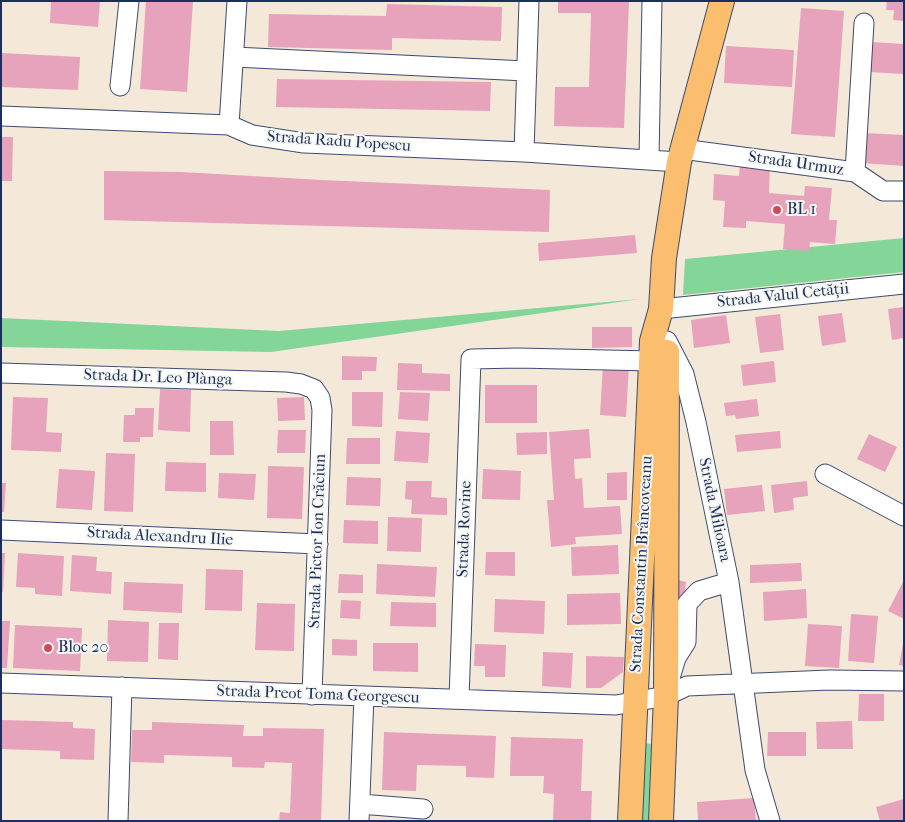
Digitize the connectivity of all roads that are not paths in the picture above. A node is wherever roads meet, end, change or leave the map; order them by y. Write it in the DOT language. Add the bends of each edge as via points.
graph roads {
  1 [pos="128,1"];
  2 [pos="237,1"];
  3 [pos="529,1"];
  4 [pos="652,1"];
  5 [pos="722,1"];
  6 [pos="864,23"];
  7 [pos="234,57"];
  8 [pos="526,71"];
  9 [pos="120,86"];
  10 [pos="1,116"];
  11 [pos="229,125"];
  12 [pos="524,152"];
  13 [pos="680,156"];
  14 [pos="649,159"];
  15 [pos="855,172"];
  16 [pos="904,192"];
  17 [pos="904,284"];
  18 [pos="661,308"];
  19 [pos="667,341"];
  20 [pos="652,361"];
  21 [pos="1,373"];
  22 [pos="314,389"];
  23 [pos="825,474"];
  24 [pos="904,516"];
  25 [pos="1,530"];
  26 [pos="318,544"];
  27 [pos="729,582"];
  28 [pos="904,681"];
  29 [pos="1,683"];
  30 [pos="744,683"];
  31 [pos="122,687"];
  32 [pos="666,693"];
  33 [pos="312,695"];
  34 [pos="364,696"];
  35 [pos="459,700"];
  36 [pos="635,700"];
  37 [pos="422,809"];
  38 [pos="360,812"];
  39 [pos="118,821"];
  40 [pos="630,821"];
  41 [pos="661,821"];
  42 [pos="770,821"];
  1 -- 9 [label="street"];
  2 -- 7 [label="street"];
  3 -- 8 [label="street"];
  4 -- 14 [label="street"];
  5 -- 13 [label="main road, Strada Constantin Brâncoveanu"];
  6 -- 15 [label="street"];
  7 -- 8 [label="street"];
  7 -- 11 [label="street"];
  8 -- 12 [label="street"];
  10 -- 11 [label="street, Strada Radu Popescu"];
  11 -- 12 [label="street, Strada Radu Popescu" via="252,135 304,143"];
  12 -- 14 [label="street, Strada Radu Popescu"];
  13 -- 14 [label="street, Strada Radu Popescu"];
  13 -- 15 [label="street, Strada Urmuz"];
  13 -- 18 [label="main road, Strada Constantin Brâncoveanu" via="664,258"];
  15 -- 16 [label="street, Strada Urmuz" via="883,191"];
  17 -- 18 [label="street, Strada Valul Cetății"];
  18 -- 19 [label="main road, Strada Constantin Brâncoveanu"];
  18 -- 20 [label="main road, Strada Constantin Brâncoveanu" via="652,341"];
  19 -- 27 [label="street, Strada Milioara" via="688,389"];
  19 -- 32 [label="main road, Strada Constantin Brâncoveanu"];
  20 -- 35 [label="street, Strada Rovine" via="471,359"];
  20 -- 36 [label="main road, Strada Constantin Brâncoveanu"];
  21 -- 22 [label="street, Strada Dr. Leo Plànga" via="286,382"];
  22 -- 26 [label="street, Strada Pictor Ion Crăciun" via="322,410"];
  23 -- 24 [label="street"];
  25 -- 26 [label="street, Strada Alexandru Ilie"];
  26 -- 33 [label="street, Strada Pictor Ion Crăciun"];
  27 -- 30 [label="street, Strada Milioara"];
  27 -- 32 [label="street" via="699,591 687,604 686,642 676,658"];
  28 -- 30 [label="street"];
  29 -- 31 [label="street, Strada Preot Toma Georgescu"];
  30 -- 32 [label="street" via="687,686"];
  30 -- 42 [label="street, Strada Milioara" via="755,770"];
  31 -- 33 [label="street, Strada Preot Toma Georgescu"];
  31 -- 39 [label="street"];
  32 -- 36 [label="street"];
  32 -- 41 [label="main road, Strada Constantin Brâncoveanu"];
  33 -- 34 [label="street, Strada Preot Toma Georgescu"];
  34 -- 35 [label="street, Strada Preot Toma Georgescu"];
  34 -- 38 [label="street"];
  35 -- 36 [label="street, Strada Preot Toma Georgescu" via="616,705"];
  36 -- 40 [label="main road, Strada Constantin Brâncoveanu"];
  37 -- 38 [label="street"];
}
